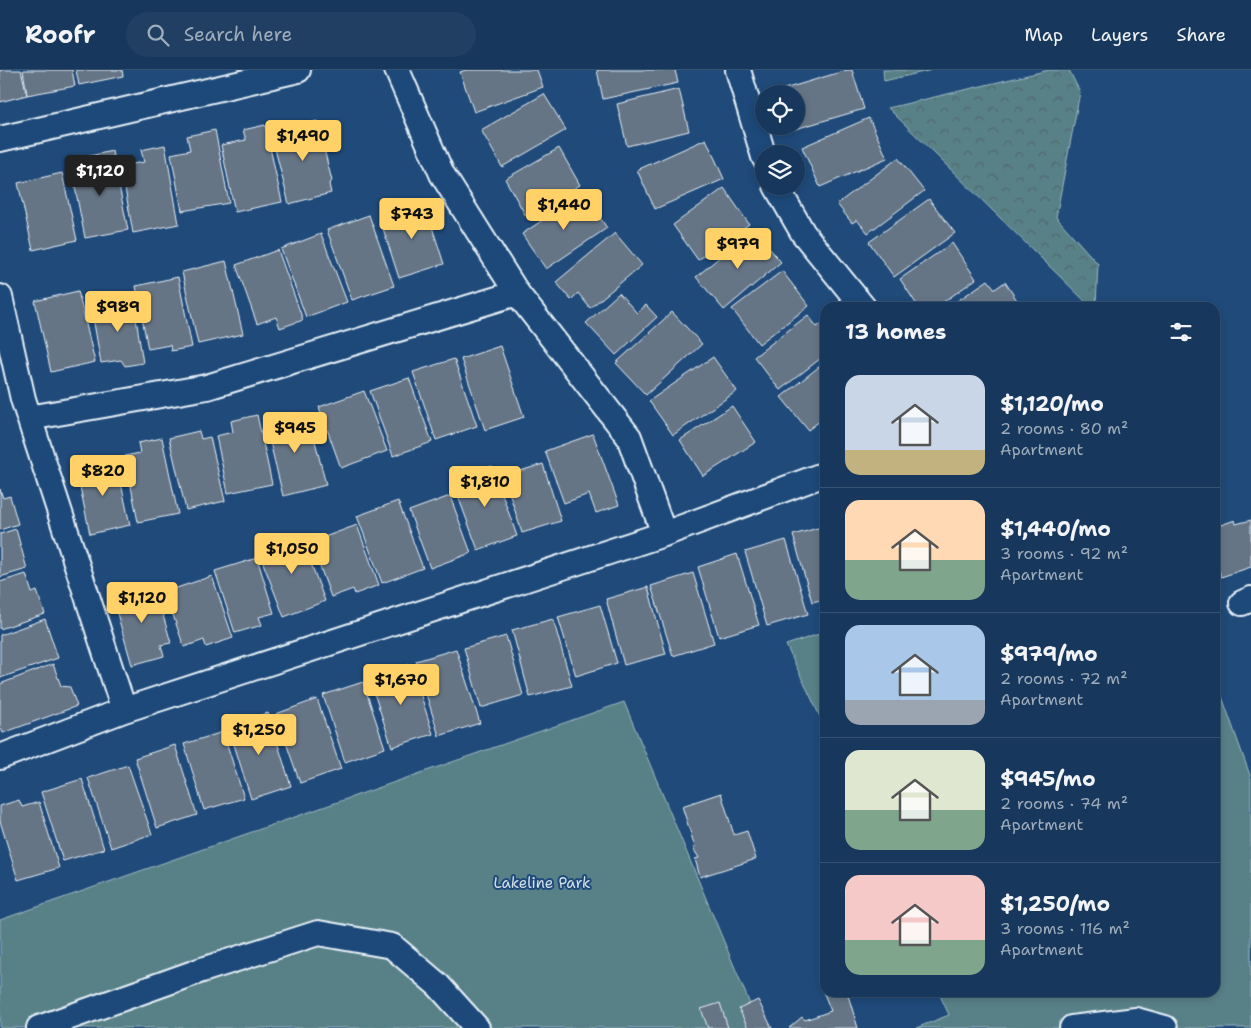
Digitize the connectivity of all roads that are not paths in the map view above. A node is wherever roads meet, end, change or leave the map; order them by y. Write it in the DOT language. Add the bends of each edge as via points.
graph roads {
  1 [pos="298,70"];
  2 [pos="397,70"];
  3 [pos="738,70"];
  4 [pos="0,139"];
  5 [pos="760,145"];
  6 [pos="781,195"];
  7 [pos="517,293"];
  8 [pos="0,297"];
  9 [pos="859,302"];
  10 [pos="30,418"];
  11 [pos="820,476"];
  12 [pos="664,534"];
  13 [pos="124,710"];
  14 [pos="0,757"];
  15 [pos="39,1028"];
  16 [pos="477,1028"];
  17 [pos="1072,1028"];
  18 [pos="1165,1028"];
  1 -- 4 [label="street"];
  2 -- 7 [label="street" via="442,174"];
  3 -- 5 [label="street"];
  6 -- 9 [label="street" via="803,233"];
  7 -- 10 [label="street" via="207,388"];
  7 -- 12 [label="street" via="629,437"];
  8 -- 10 [label="street"];
  10 -- 13 [label="street"];
  11 -- 12 [label="street"];
  12 -- 13 [label="street"];
  13 -- 14 [label="street"];
  15 -- 16 [label="street" via="318,933 392,946 438,985"];
  17 -- 18 [label="street" via="1136,1020"];
}
